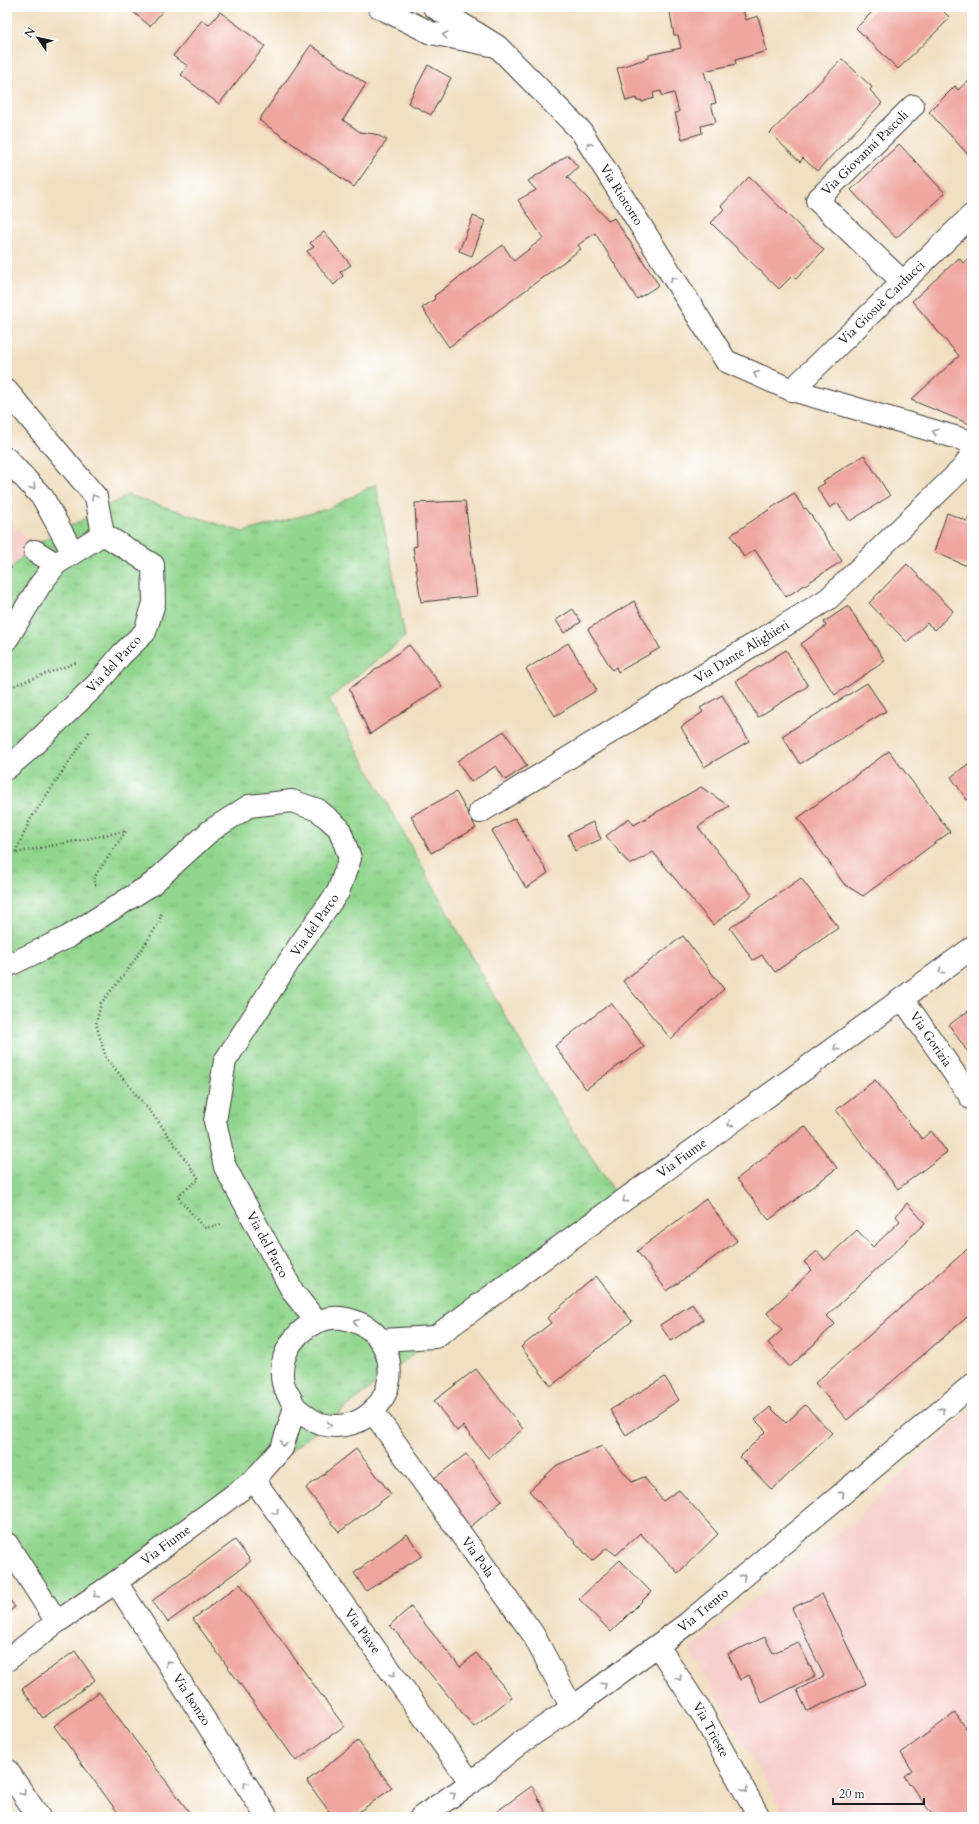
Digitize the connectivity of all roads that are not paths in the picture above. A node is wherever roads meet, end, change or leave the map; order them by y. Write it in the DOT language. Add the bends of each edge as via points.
graph roads {
  1 [pos="379,7"];
  2 [pos="434,7"];
  3 [pos="497,46"];
  4 [pos="913,106"];
  5 [pos="972,215"];
  6 [pos="903,282"];
  7 [pos="792,390"];
  8 [pos="7,391"];
  9 [pos="972,442"];
  10 [pos="972,453"];
  11 [pos="7,459"];
  12 [pos="103,534"];
  13 [pos="35,551"];
  14 [pos="64,558"];
  15 [pos="7,639"];
  16 [pos="7,768"];
  17 [pos="480,812"];
  18 [pos="972,948"];
  19 [pos="7,966"];
  20 [pos="903,999"];
  21 [pos="972,1099"];
  22 [pos="316,1321"];
  23 [pos="381,1340"];
  24 [pos="972,1385"];
  25 [pos="295,1407"];
  26 [pos="373,1412"];
  27 [pos="254,1480"];
  28 [pos="7,1544"];
  29 [pos="116,1582"];
  30 [pos="57,1622"];
  31 [pos="658,1646"];
  32 [pos="7,1660"];
  33 [pos="572,1708"];
  34 [pos="7,1770"];
  35 [pos="471,1783"];
  36 [pos="39,1817"];
  37 [pos="267,1817"];
  38 [pos="421,1817"];
  39 [pos="759,1817"];
  3 -- 1 [label="street, one-way" via="431,33"];
  2 -- 3 [label="street, Via Riotorto"];
  7 -- 3 [label="street, Via Riotorto, one-way" via="726,361 581,131"];
  4 -- 6 [label="street, Via Giovanni Pascoli" via="817,200"];
  5 -- 6 [label="street, Via Giosuè Carducci"];
  6 -- 7 [label="street, Via Giosuè Carducci"];
  9 -- 7 [label="street, Via Riotorto, one-way"];
  12 -- 8 [label="street, one-way" via="96,497"];
  10 -- 17 [label="street, Via Dante Alighieri" via="964,467 828,599"];
  11 -- 14 [label="street, one-way" via="43,498"];
  12 -- 14 [label="street"];
  12 -- 16 [label="street, Via del Parco" via="153,565 154,603 145,632 121,655 98,683"];
  13 -- 14 [label="street"];
  14 -- 15 [label="street" via="40,585"];
  18 -- 20 [label="street, Via Fiume, one-way"];
  19 -- 22 [label="street, Via del Parco" via="68,937 152,884 210,831 249,806 292,801 318,810 339,828 350,858 338,892 225,1061 215,1121 225,1167 293,1292"];
  20 -- 21 [label="street, Via Gorizia"];
  20 -- 23 [label="street, Via Fiume, one-way" via="435,1337"];
  23 -- 22 [label="street, one-way" via="368,1327 351,1319 332,1318"];
  22 -- 25 [label="street" via="296,1336 289,1346 283,1364 283,1383"];
  23 -- 26 [label="street" via="390,1361 391,1380 384,1397"];
  31 -- 24 [label="street, Via Trento, one-way"];
  25 -- 26 [label="street, one-way" via="320,1424 339,1426 357,1422"];
  25 -- 27 [label="street, Via Fiume, one-way" via="282,1448"];
  26 -- 33 [label="street, Via Pola" via="533,1634"];
  27 -- 29 [label="street, Via Fiume"];
  27 -- 35 [label="street, Via Piave, one-way"];
  28 -- 30 [label="street"];
  29 -- 30 [label="street, Via Fiume, one-way"];
  37 -- 29 [label="street, Via Isonzo, one-way"];
  30 -- 32 [label="street, Via Fiume"];
  33 -- 31 [label="street, Via Trento, one-way"];
  31 -- 39 [label="street, Via Trieste, one-way" via="702,1712"];
  33 -- 35 [label="street, Via Trento" via="520,1743"];
  34 -- 36 [label="street, one-way"];
  38 -- 35 [label="street, Via Trento, one-way"];
}
